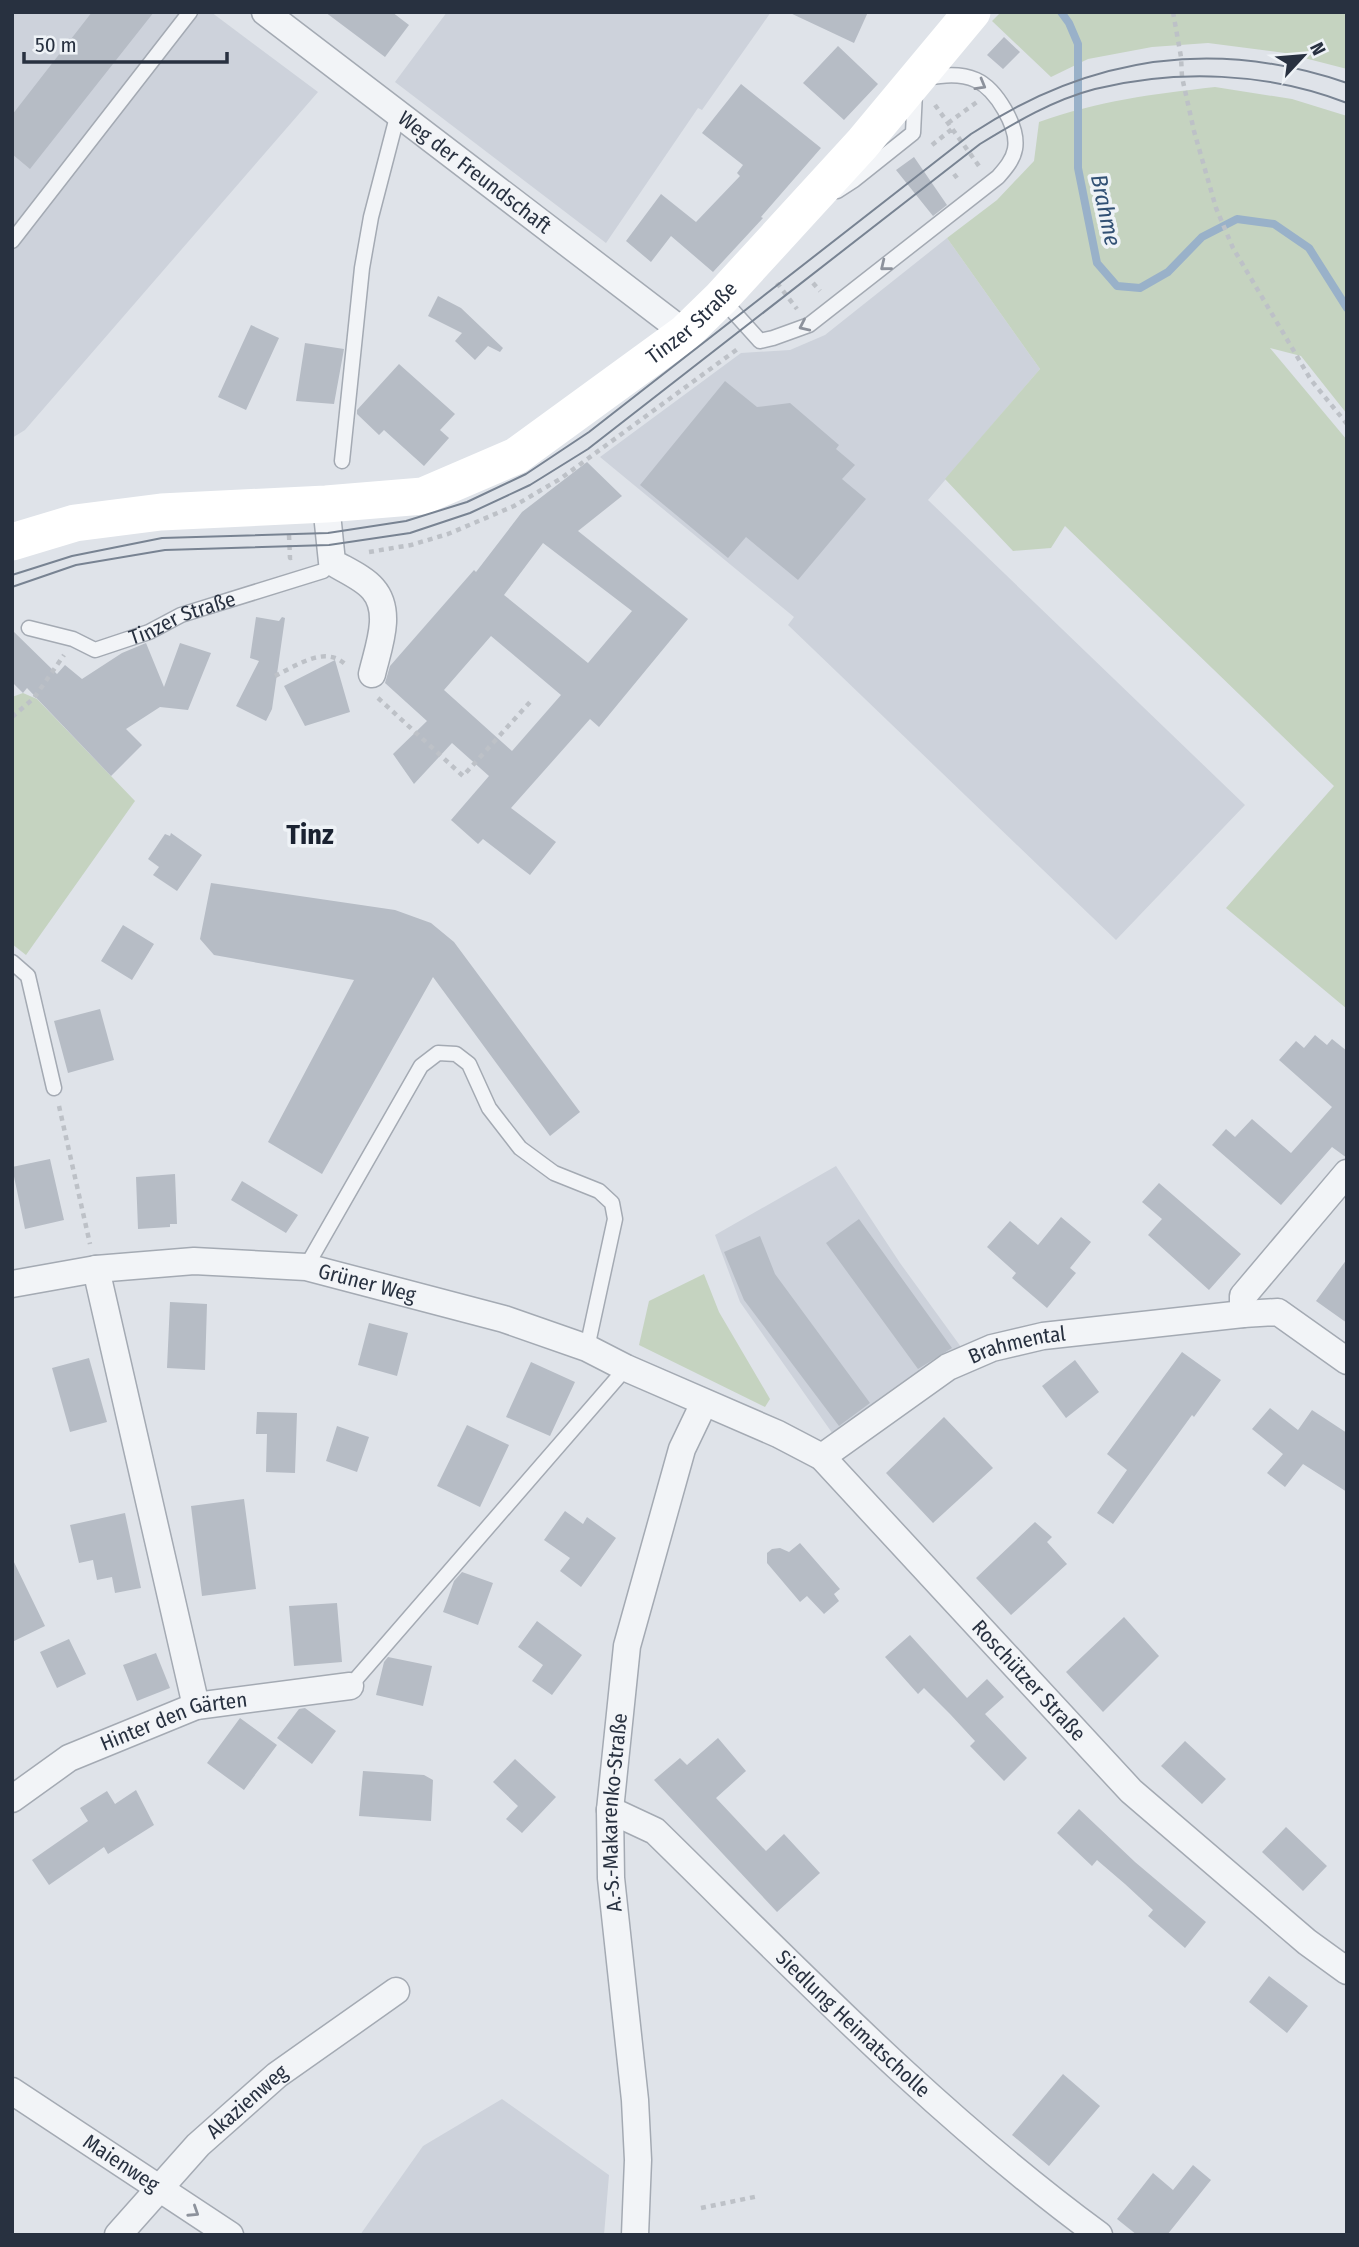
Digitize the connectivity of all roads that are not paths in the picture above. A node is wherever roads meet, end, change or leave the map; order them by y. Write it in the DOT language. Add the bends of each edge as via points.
graph roads {
  1 [pos="190,12"];
  2 [pos="265,12"];
  3 [pos="972,12"];
  4 [pos="915,79"];
  5 [pos="398,113"];
  6 [pos="12,241"];
  7 [pos="721,298"];
  8 [pos="685,333"];
  9 [pos="342,461"];
  10 [pos="326,504"];
  11 [pos="12,542"];
  12 [pos="332,562"];
  13 [pos="29,628"];
  14 [pos="370,681"];
  15 [pos="12,962"];
  16 [pos="54,1088"];
  17 [pos="1347,1173"];
  18 [pos="306,1267"];
  19 [pos="96,1269"];
  20 [pos="12,1284"];
  21 [pos="1243,1314"];
  22 [pos="587,1348"];
  23 [pos="1347,1361"];
  24 [pos="626,1368"];
  25 [pos="704,1403"];
  26 [pos="822,1457"];
  27 [pos="350,1686"];
  28 [pos="196,1706"];
  29 [pos="12,1799"];
  30 [pos="610,1810"];
  31 [pos="1347,1971"];
  32 [pos="396,1991"];
  33 [pos="12,2091"];
  34 [pos="159,2189"];
  35 [pos="118,2235"];
  36 [pos="230,2235"];
  37 [pos="635,2235"];
  38 [pos="1099,2235"];
  1 -- 6 [label="lane"];
  2 -- 5 [label="street, Weg der Freundschaft"];
  3 -- 4 [label="street, Tinzer Straße"];
  4 -- 7 [label="street, Tinzer Straße"];
  4 -- 7 [label="lane, one-way" via="949,74 976,80 992,92 1012,124 1015,148 1008,165 809,325 760,341"];
  5 -- 8 [label="street, Weg der Freundschaft"];
  5 -- 9 [label="lane" via="362,268"];
  7 -- 8 [label="street, Tinzer Straße"];
  8 -- 10 [label="street, Tinzer Straße" via="516,456 423,496"];
  10 -- 11 [label="street, Tinzer Straße" via="160,512 75,523"];
  10 -- 12 [label="street"];
  12 -- 13 [label="lane, Tinzer Straße" via="323,571 181,615 149,632 95,650"];
  12 -- 14 [label="street" via="373,588 382,604 384,619"];
  15 -- 16 [label="lane" via="28,976"];
  17 -- 21 [label="street" via="1243,1296"];
  18 -- 19 [label="street, Grüner Weg" via="194,1261"];
  18 -- 22 [label="street, Grüner Weg" via="504,1320"];
  18 -- 22 [label="lane" via="421,1066 438,1052 456,1054 469,1064 489,1108 520,1148 554,1173 599,1191 612,1203 615,1219"];
  19 -- 20 [label="street, Grüner Weg"];
  19 -- 28 [label="street"];
  21 -- 23 [label="street, Brahmental" via="1278,1312"];
  21 -- 26 [label="street, Brahmental" via="1043,1336 992,1348 948,1367"];
  22 -- 24 [label="street, Grüner Weg"];
  24 -- 25 [label="street, Grüner Weg"];
  24 -- 27 [label="lane"];
  25 -- 26 [label="street, Roschützer Straße"];
  25 -- 30 [label="street, A.-S.-Makarenko-Straße" via="682,1448 627,1646"];
  26 -- 31 [label="street, Roschützer Straße" via="1131,1791"];
  27 -- 28 [label="street, Hinter den Gärten"];
  28 -- 29 [label="street, Hinter den Gärten" via="69,1758"];
  30 -- 37 [label="street, A.-S.-Makarenko-Straße" via="611,1878 638,2148"];
  30 -- 38 [label="street, Siedlung Heimatscholle" via="655,1831 903,2073 1048,2198"];
  32 -- 34 [label="street, Akazienweg" via="277,2075 198,2145"];
  33 -- 34 [label="street, Maienweg"];
  34 -- 35 [label="street, Akazienweg"];
  34 -- 36 [label="street, Maienweg, one-way"];
}
